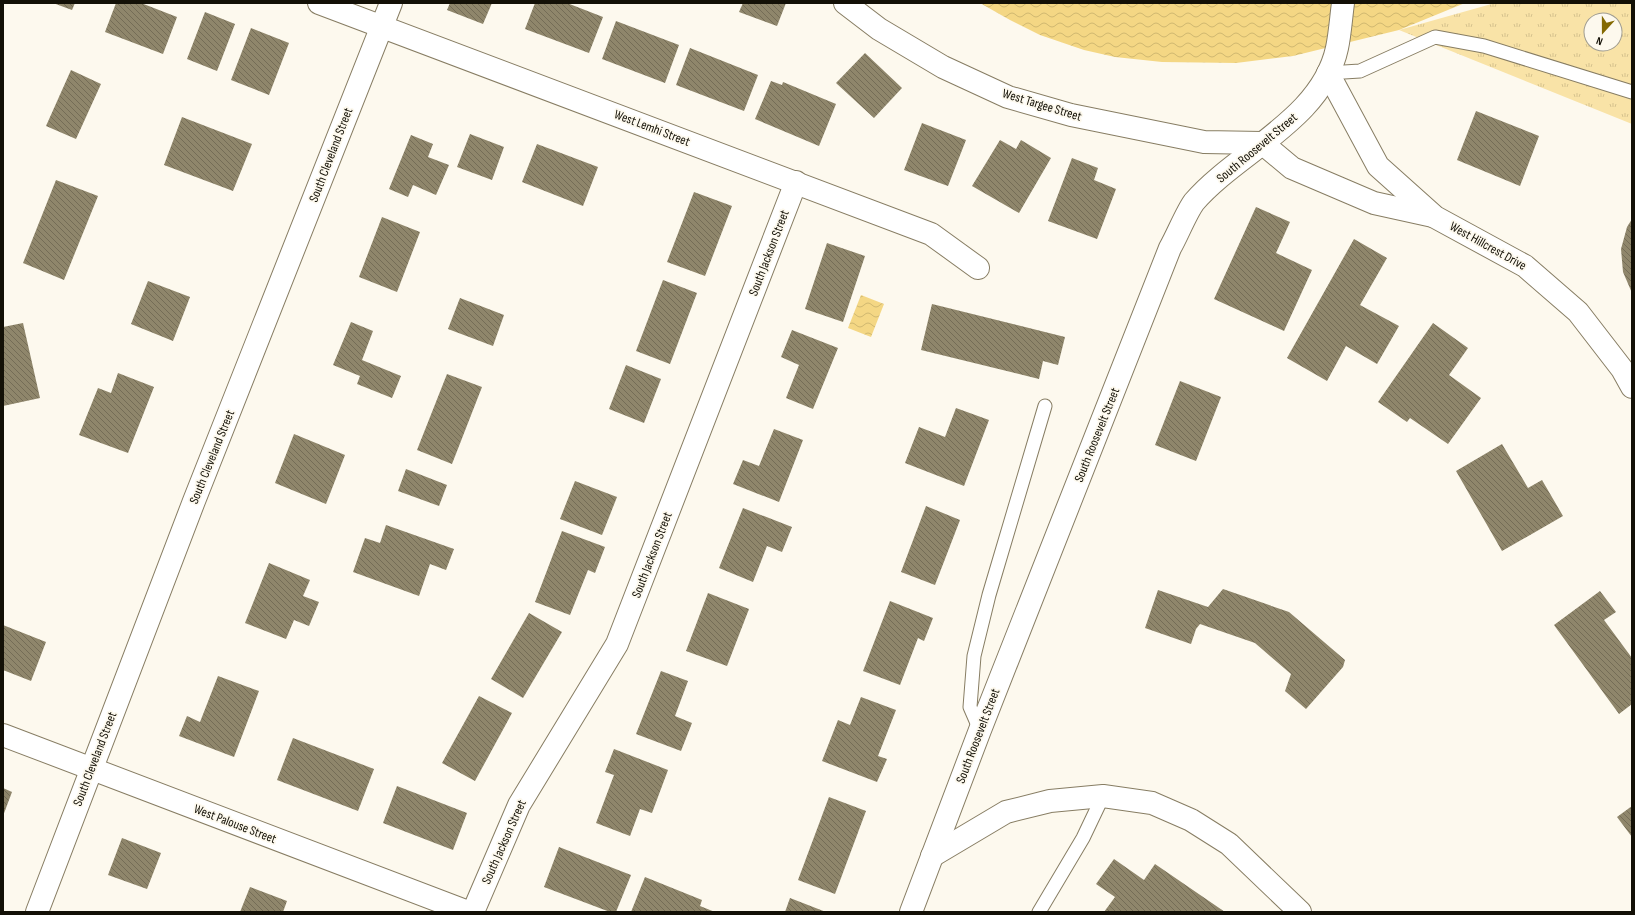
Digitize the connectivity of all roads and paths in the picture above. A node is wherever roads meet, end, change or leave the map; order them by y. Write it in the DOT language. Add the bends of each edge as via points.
graph roads {
  1 [pos="319,3"];
  2 [pos="391,3"];
  3 [pos="845,3"];
  4 [pos="1343,3"];
  5 [pos="382,27"];
  6 [pos="1328,73"];
  7 [pos="1632,92"];
  8 [pos="1262,143"];
  9 [pos="796,182"];
  10 [pos="1435,217"];
  11 [pos="978,268"];
  12 [pos="1632,387"];
  13 [pos="1044,406"];
  14 [pos="980,730"];
  15 [pos="3,736"];
  16 [pos="91,769"];
  17 [pos="1103,796"];
  18 [pos="932,856"];
  19 [pos="37,912"];
  20 [pos="468,912"];
  21 [pos="473,912"];
  22 [pos="911,912"];
  23 [pos="1039,912"];
  24 [pos="1300,912"];
  1 -- 5 [label="street, West Lemhi Street"];
  2 -- 5 [label="street, South Cleveland Street"];
  3 -- 8 [label="street, West Targee Street" via="879,29 944,67 1008,96 1071,115 1204,142"];
  4 -- 6 [label="street, South Roosevelt Street" via="1337,49"];
  5 -- 9 [label="street, West Lemhi Street"];
  5 -- 16 [label="street, South Cleveland Street"];
  6 -- 7 [label="lane" via="1360,71 1435,37 1484,46"];
  6 -- 8 [label="street, South Roosevelt Street" via="1301,111"];
  6 -- 10 [label="street, West Hillcrest Drive" via="1378,166"];
  8 -- 10 [label="street, West Hillcrest Drive" via="1292,168 1374,204"];
  8 -- 14 [label="street, South Roosevelt Street" via="1193,203 1170,248"];
  9 -- 11 [label="street, West Lemhi Street" via="931,234"];
  9 -- 21 [label="street, South Jackson Street" via="617,644 519,805"];
  10 -- 12 [label="street, West Hillcrest Drive" via="1525,266 1578,312 1622,369"];
  13 -- 14 [label="lane" via="989,595 974,656 970,707"];
  14 -- 18 [label="street, South Roosevelt Street"];
  15 -- 16 [label="street, West Palouse Street"];
  16 -- 19 [label="street, South Cleveland Street"];
  16 -- 20 [label="street, West Palouse Street"];
  17 -- 18 [label="street" via="1050,801 1006,812"];
  17 -- 23 [label="lane" via="1083,838"];
  17 -- 24 [label="street" via="1152,803 1191,820 1229,844"];
  18 -- 22 [label="street, South Roosevelt Street"];
}
